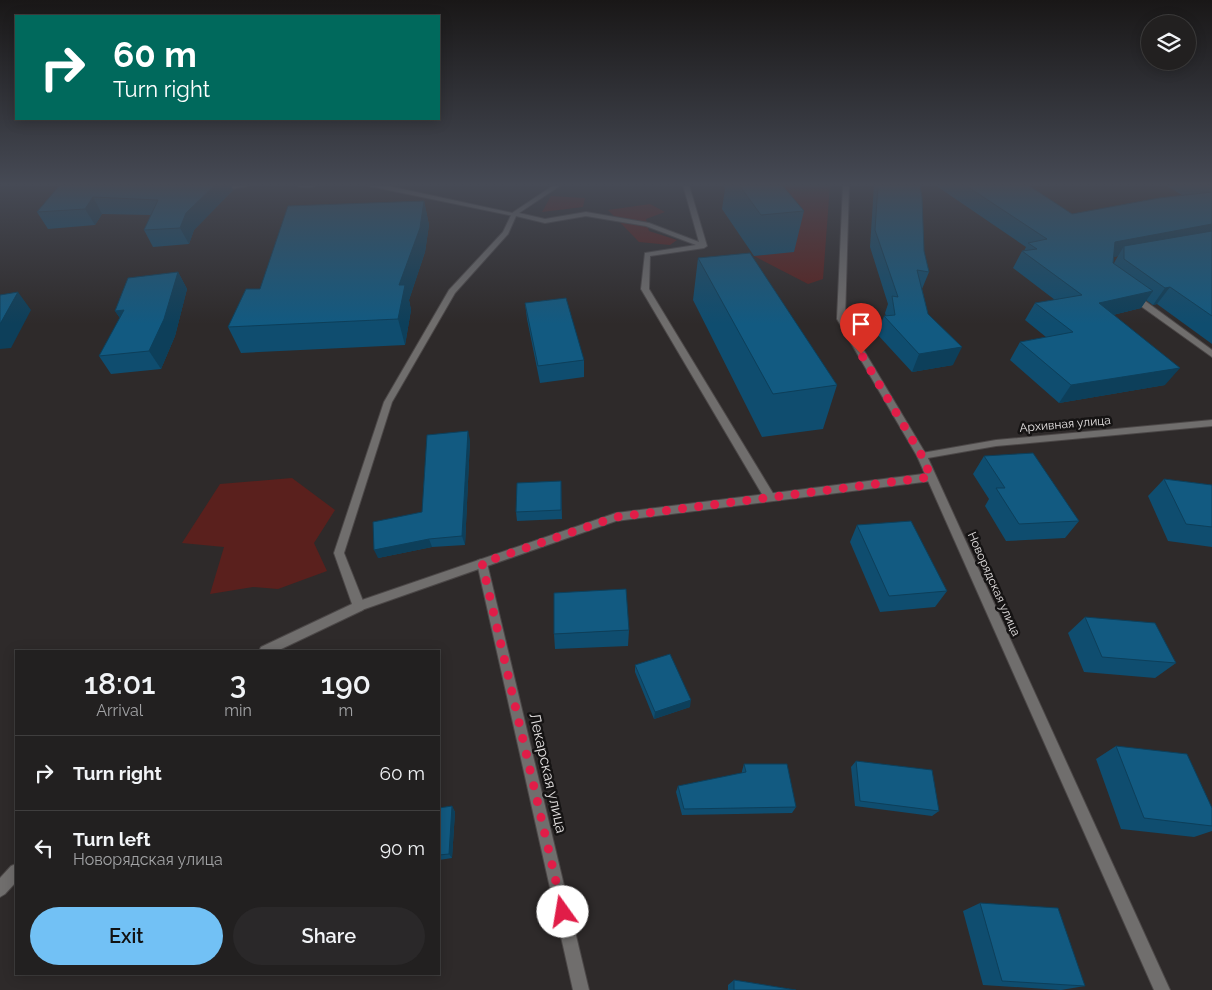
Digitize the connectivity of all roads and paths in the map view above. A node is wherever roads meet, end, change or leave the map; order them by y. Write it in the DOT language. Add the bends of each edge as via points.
graph roads {
  1 [pos="507,231"];
  2 [pos="666,231"];
  3 [pos="700,231"];
  4 [pos="844,231"];
  5 [pos="704,246"];
  6 [pos="1123,289"];
  7 [pos="1212,354"];
  8 [pos="1212,423"];
  9 [pos="922,456"];
  10 [pos="931,477"];
  11 [pos="770,498"];
  12 [pos="482,563"];
  13 [pos="359,606"];
  14 [pos="267,650"];
  15 [pos="15,872"];
  16 [pos="0,889"];
  17 [pos="581,990"];
  18 [pos="1162,990"];
  1 -- 13 [label="street" via="452,292 388,402 339,554"];
  2 -- 5 [label="street"];
  3 -- 5 [label="street"];
  4 -- 9 [label="street, Новорядская улица" via="841,319"];
  5 -- 11 [label="street" via="647,254 645,289"];
  6 -- 7 [label="street"];
  8 -- 9 [label="street, Архивная улица" via="996,443"];
  9 -- 10 [label="street, Новорядская улица"];
  10 -- 11 [label="street"];
  10 -- 18 [label="street, Новорядская улица"];
  11 -- 12 [label="street" via="616,517"];
  12 -- 13 [label="street"];
  12 -- 17 [label="street, Лекарская улица"];
  13 -- 14 [label="street"];
  15 -- 16 [label="street"];
}
